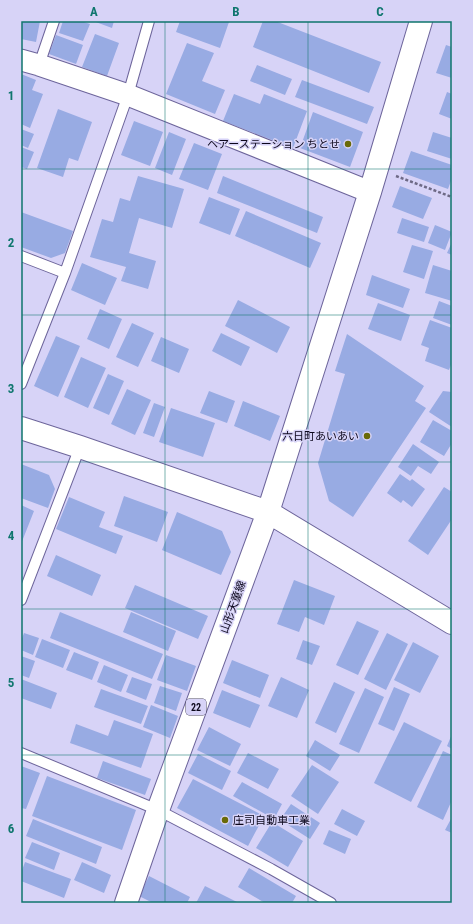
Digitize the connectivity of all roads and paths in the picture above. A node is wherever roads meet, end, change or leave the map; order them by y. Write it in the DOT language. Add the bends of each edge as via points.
graph roads {
  1 [pos="54,21"];
  2 [pos="149,21"];
  3 [pos="421,21"];
  4 [pos="30,63"];
  5 [pos="128,95"];
  6 [pos="377,169"];
  7 [pos="370,192"];
  8 [pos="452,197"];
  9 [pos="21,256"];
  10 [pos="65,273"];
  11 [pos="21,384"];
  12 [pos="21,428"];
  13 [pos="80,446"];
  14 [pos="268,512"];
  15 [pos="21,600"];
  16 [pos="452,623"];
  17 [pos="21,753"];
  18 [pos="158,810"];
  19 [pos="126,903"];
  20 [pos="331,903"];
  1 -- 4 [label="lane"];
  2 -- 5 [label="lane"];
  3 -- 6 [label="street, 山形天童線"];
  4 -- 5 [label="street"];
  5 -- 7 [label="street"];
  5 -- 10 [label="lane"];
  6 -- 7 [label="street, 山形天童線"];
  6 -- 8 [label="path"];
  7 -- 14 [label="street, 山形天童線"];
  9 -- 10 [label="lane"];
  10 -- 11 [label="lane"];
  12 -- 13 [label="street"];
  13 -- 14 [label="street"];
  13 -- 15 [label="lane"];
  14 -- 16 [label="street"];
  14 -- 18 [label="street, 山形天童線 / 22"];
  17 -- 18 [label="lane"];
  18 -- 19 [label="street, 山形天童線 / 22"];
  18 -- 20 [label="lane"];
}
